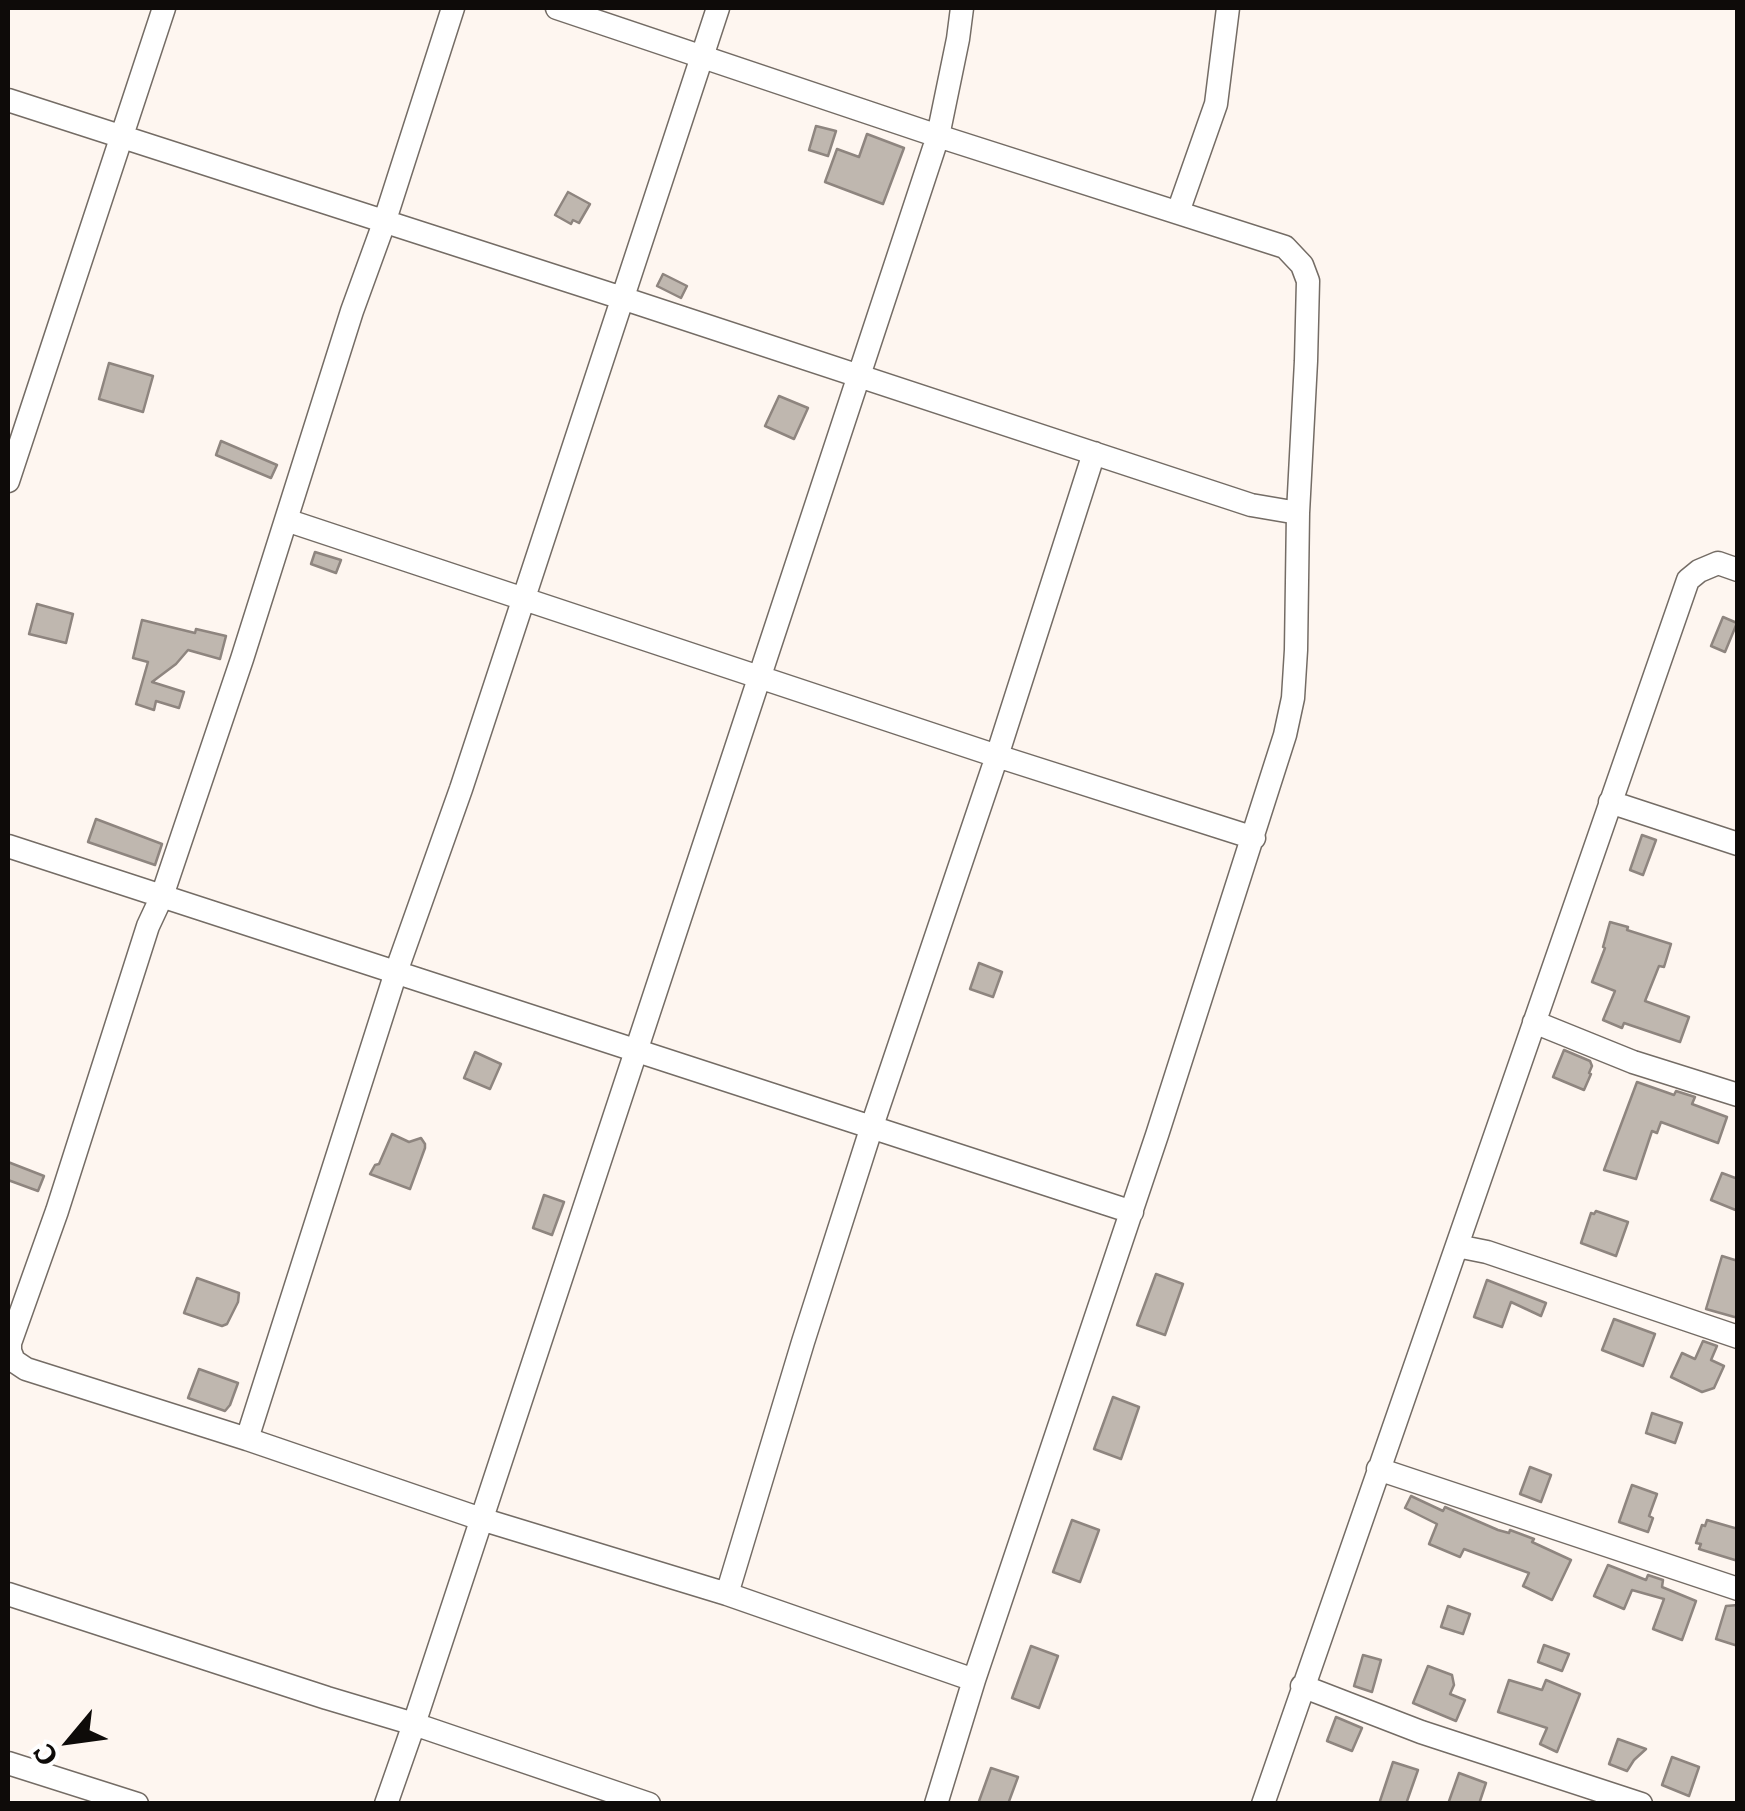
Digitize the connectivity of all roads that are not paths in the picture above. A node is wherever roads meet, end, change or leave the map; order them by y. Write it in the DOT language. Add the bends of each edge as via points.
graph roads {
  1 [pos="164,8"];
  2 [pos="453,8"];
  3 [pos="557,8"];
  4 [pos="718,8"];
  5 [pos="962,8"];
  6 [pos="1228,8"];
  7 [pos="702,56"];
  8 [pos="8,100"];
  9 [pos="938,136"];
  10 [pos="122,138"];
  11 [pos="1178,212"];
  12 [pos="384,223"];
  13 [pos="622,298"];
  14 [pos="858,375"];
  15 [pos="1094,453"];
  16 [pos="8,481"];
  17 [pos="1298,513"];
  18 [pos="286,520"];
  19 [pos="1728,566"];
  20 [pos="524,600"];
  21 [pos="759,675"];
  22 [pos="997,756"];
  23 [pos="1610,802"];
  24 [pos="1254,838"];
  25 [pos="1738,844"];
  26 [pos="8,846"];
  27 [pos="162,896"];
  28 [pos="396,972"];
  29 [pos="1534,1022"];
  30 [pos="636,1051"];
  31 [pos="1738,1095"];
  32 [pos="872,1126"];
  33 [pos="1132,1212"];
  34 [pos="1457,1246"];
  35 [pos="1738,1336"];
  36 [pos="247,1439"];
  37 [pos="1378,1469"];
  38 [pos="481,1519"];
  39 [pos="1738,1588"];
  40 [pos="8,1594"];
  41 [pos="727,1594"];
  42 [pos="974,1680"];
  43 [pos="1302,1686"];
  44 [pos="414,1724"];
  45 [pos="8,1763"];
  46 [pos="137,1804"];
  47 [pos="386,1804"];
  48 [pos="650,1804"];
  49 [pos="936,1804"];
  50 [pos="1262,1804"];
  51 [pos="1642,1804"];
  1 -- 10 [label="street"];
  2 -- 12 [label="street"];
  3 -- 7 [label="street"];
  4 -- 7 [label="street"];
  5 -- 9 [label="street"];
  6 -- 11 [label="street" via="1216,104"];
  7 -- 9 [label="street"];
  7 -- 13 [label="street"];
  8 -- 10 [label="street"];
  9 -- 11 [label="street"];
  9 -- 14 [label="street"];
  10 -- 12 [label="street"];
  10 -- 16 [label="street"];
  11 -- 17 [label="street" via="1285,247 1302,265 1308,281"];
  12 -- 13 [label="street"];
  12 -- 18 [label="street"];
  13 -- 14 [label="street"];
  13 -- 20 [label="street"];
  14 -- 15 [label="street"];
  14 -- 21 [label="street"];
  15 -- 17 [label="street" via="1251,505"];
  15 -- 22 [label="street"];
  17 -- 24 [label="street" via="1293,698"];
  18 -- 20 [label="street"];
  18 -- 27 [label="street"];
  19 -- 23 [label="street" via="1688,580"];
  20 -- 21 [label="street"];
  20 -- 28 [label="street"];
  21 -- 22 [label="street"];
  21 -- 30 [label="street"];
  22 -- 24 [label="street"];
  22 -- 32 [label="street"];
  23 -- 25 [label="street"];
  23 -- 29 [label="street"];
  24 -- 33 [label="street"];
  26 -- 27 [label="street"];
  27 -- 28 [label="street"];
  27 -- 36 [label="street" via="10,1351 26,1370"];
  28 -- 30 [label="street"];
  28 -- 36 [label="street"];
  29 -- 31 [label="street"];
  29 -- 34 [label="street"];
  30 -- 32 [label="street"];
  30 -- 38 [label="street"];
  32 -- 33 [label="street"];
  32 -- 41 [label="street"];
  33 -- 42 [label="street"];
  34 -- 35 [label="street"];
  34 -- 37 [label="street"];
  36 -- 38 [label="street"];
  37 -- 39 [label="street"];
  37 -- 43 [label="street"];
  38 -- 41 [label="street"];
  38 -- 44 [label="street"];
  40 -- 44 [label="street"];
  41 -- 42 [label="street"];
  42 -- 49 [label="street"];
  43 -- 50 [label="street"];
  43 -- 51 [label="street"];
  44 -- 47 [label="street"];
  44 -- 48 [label="street"];
  45 -- 46 [label="street"];
}
